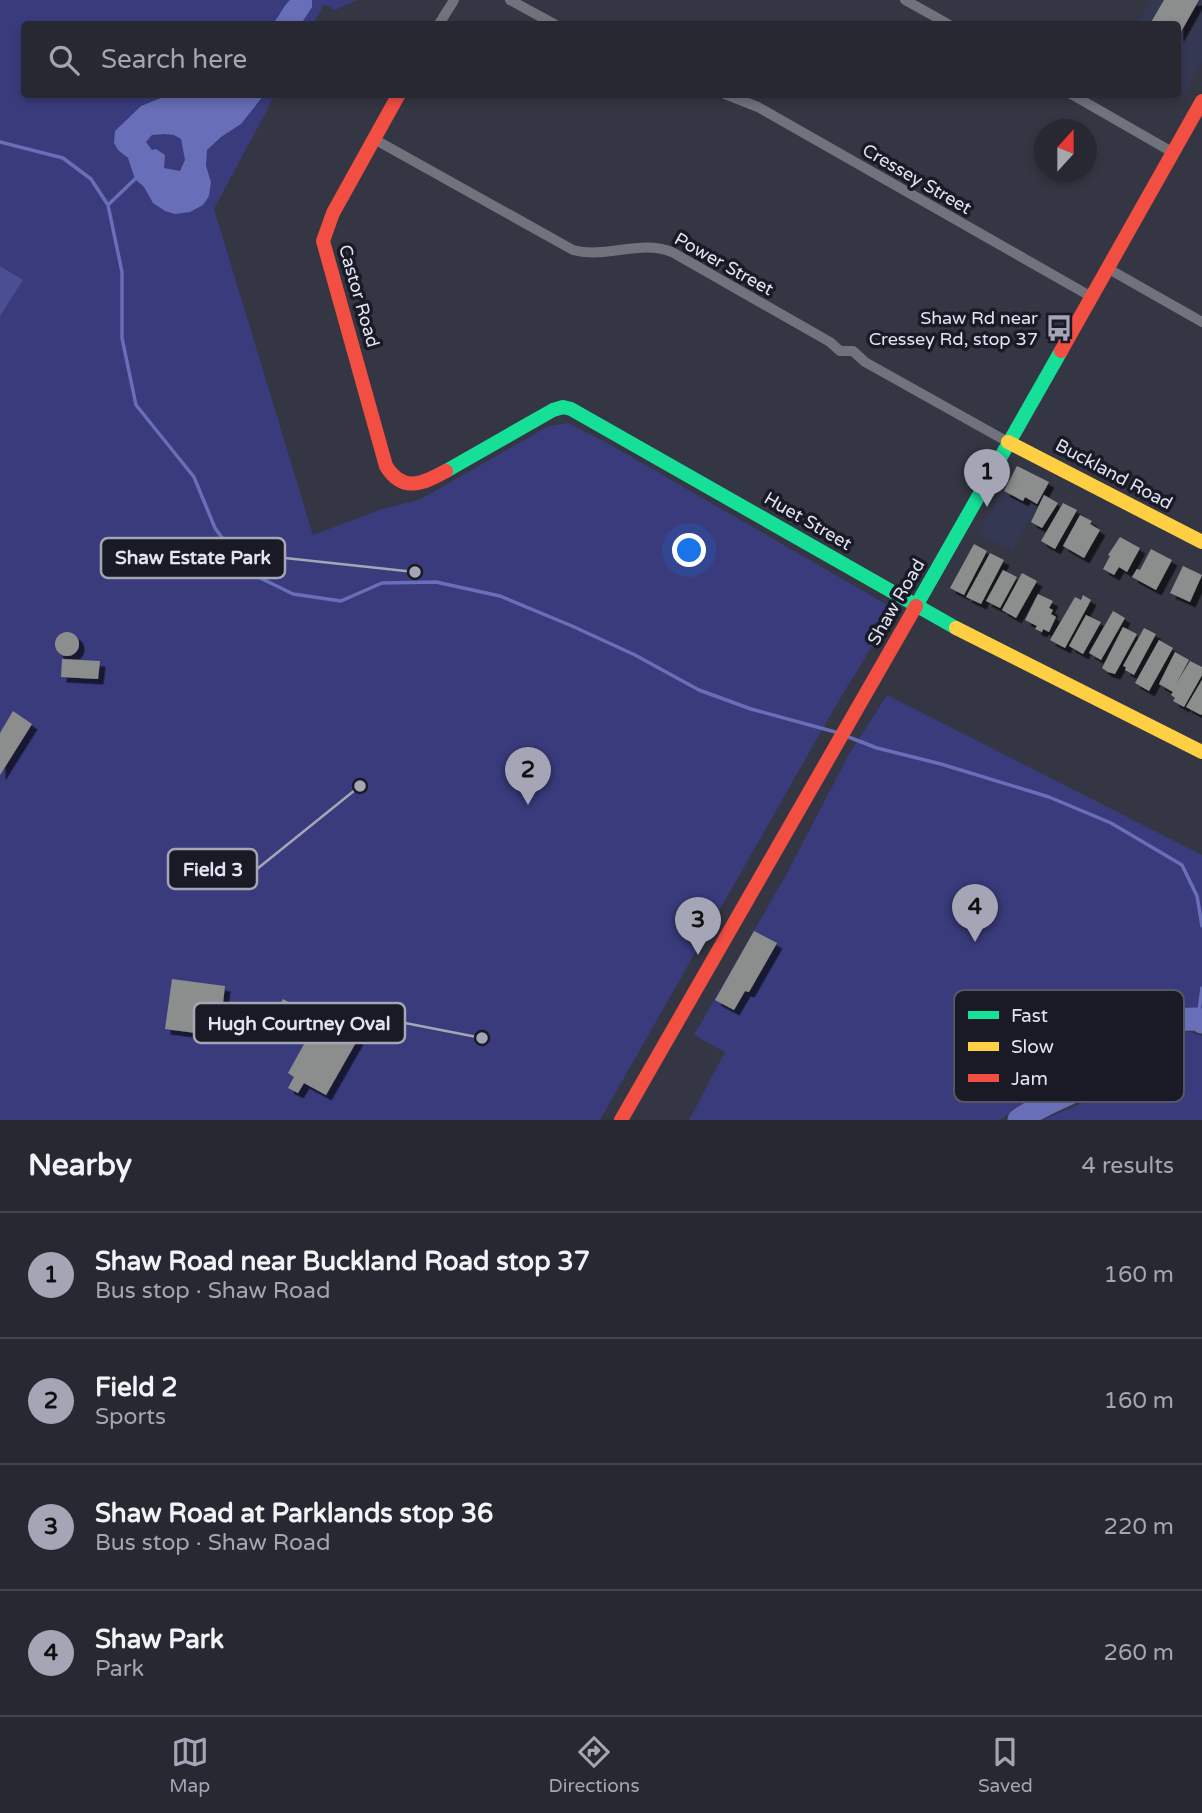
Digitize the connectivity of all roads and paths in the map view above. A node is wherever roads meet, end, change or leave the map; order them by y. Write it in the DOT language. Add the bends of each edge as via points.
graph roads {
  1 [pos="454,0"];
  2 [pos="510,0"];
  3 [pos="905,0"];
  4 [pos="441,21"];
  5 [pos="548,21"];
  6 [pos="943,21"];
  7 [pos="397,98"];
  8 [pos="735,98"];
  9 [pos="1078,98"];
  10 [pos="1202,101"];
  11 [pos="374,139"];
  12 [pos="1172,152"];
  13 [pos="1107,268"];
  14 [pos="1090,296"];
  15 [pos="1202,322"];
  16 [pos="1008,442"];
  17 [pos="396,478"];
  18 [pos="1202,542"];
  19 [pos="916,606"];
  20 [pos="1202,752"];
  21 [pos="621,1120"];
  1 -- 4 [label="street"];
  2 -- 5 [label="street"];
  3 -- 6 [label="street"];
  7 -- 11 [label="street, Castor Road"];
  8 -- 14 [label="street, Cressey Street"];
  9 -- 12 [label="street"];
  10 -- 12 [label="street, Shaw Road"];
  11 -- 16 [label="street, Power Street" via="573,250 656,247 672,252 838,350 853,351"];
  11 -- 17 [label="street, Castor Road" via="328,221 323,241 386,466"];
  12 -- 13 [label="street, Shaw Road"];
  13 -- 14 [label="street, Shaw Road"];
  13 -- 15 [label="street"];
  14 -- 16 [label="street, Shaw Road"];
  16 -- 18 [label="street, Buckland Road"];
  16 -- 19 [label="street, Shaw Road"];
  17 -- 19 [label="street, Huet Street" via="423,484 547,412 567,408"];
  19 -- 20 [label="street, Huet Street"];
  19 -- 21 [label="street, Shaw Road"];
}
